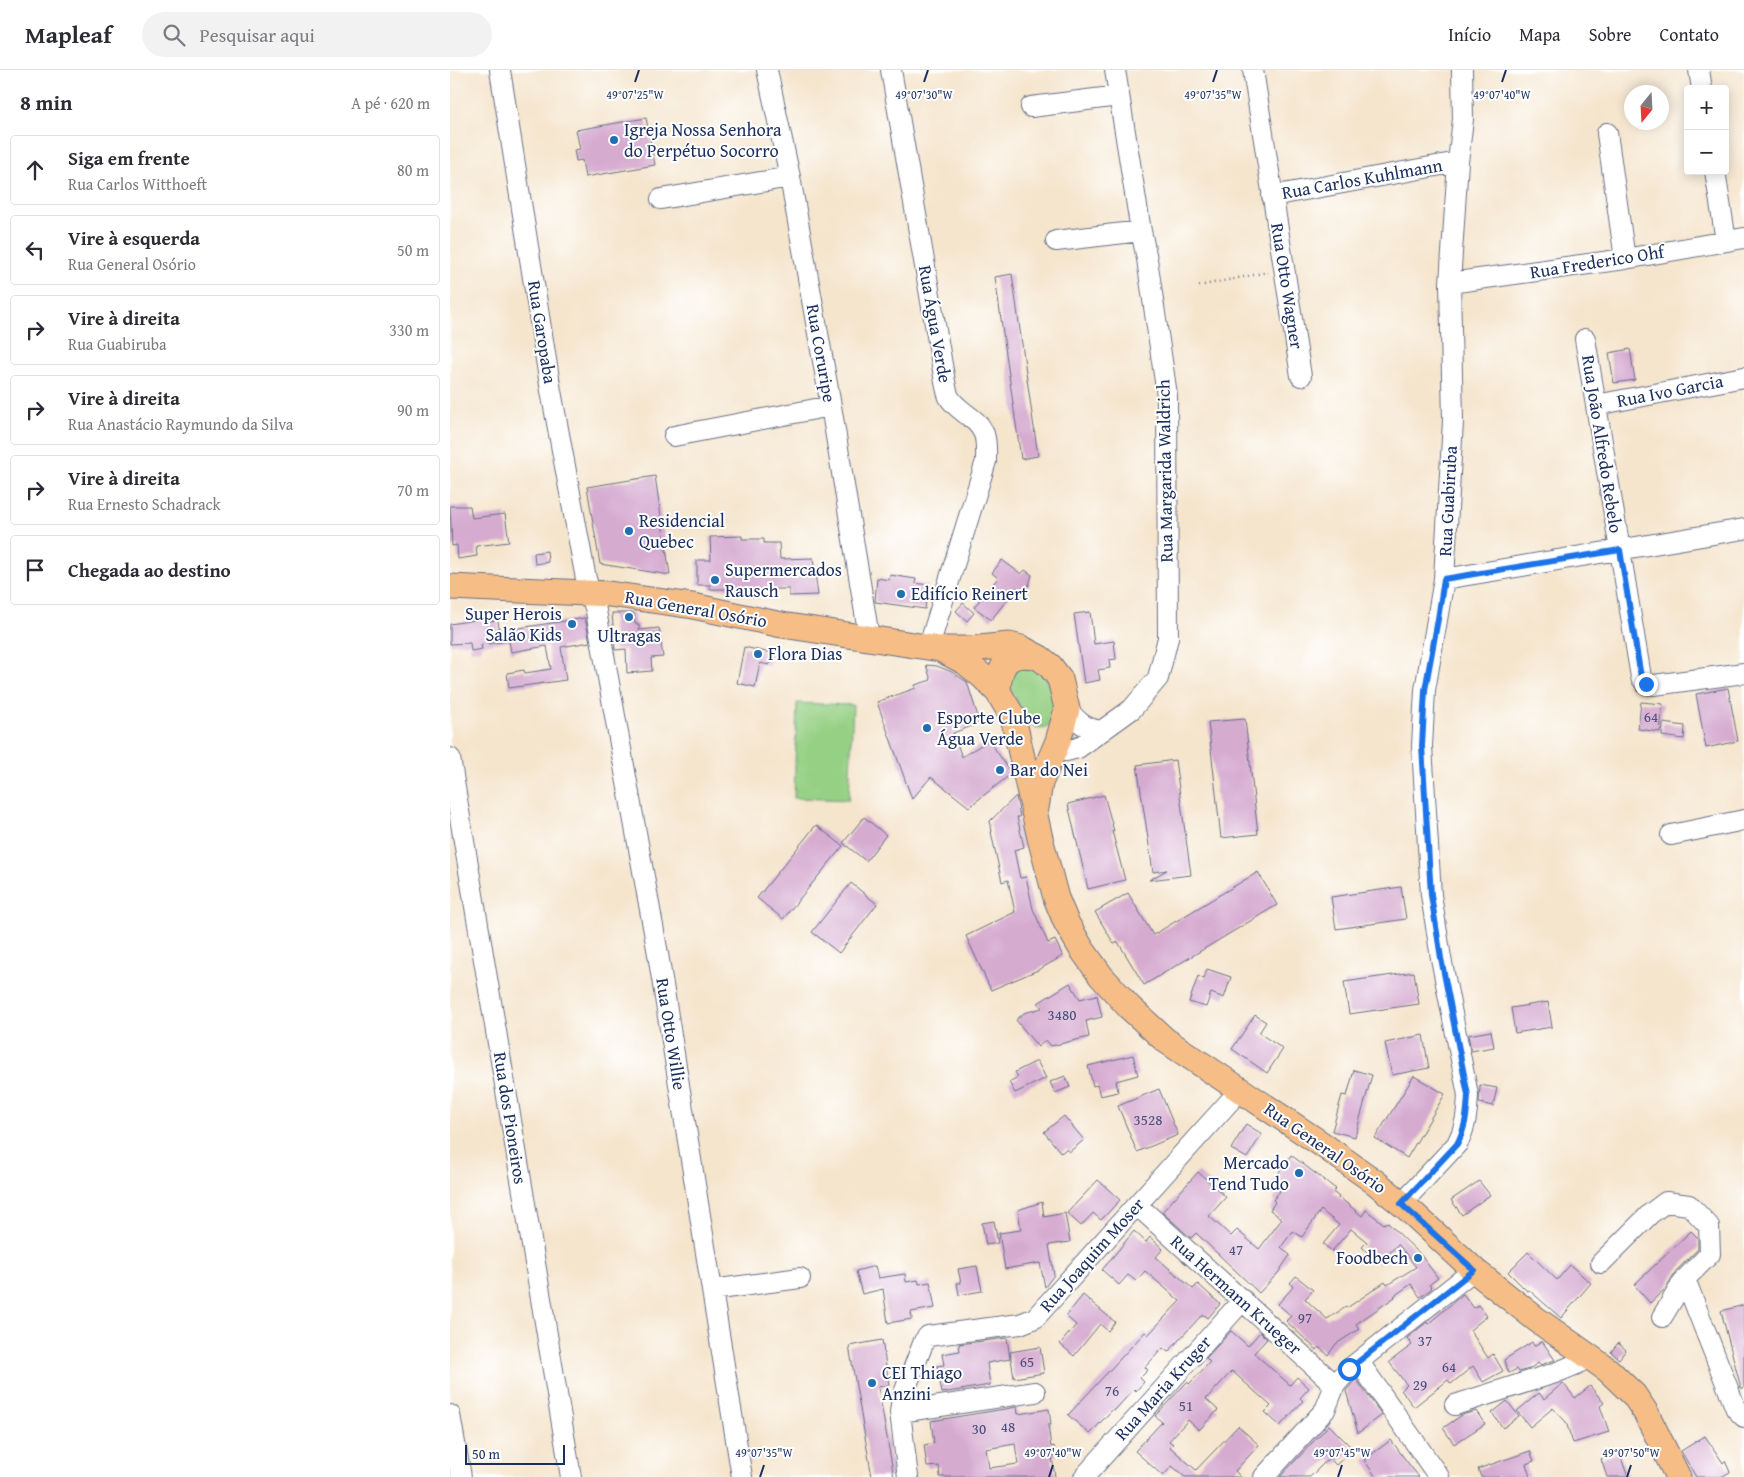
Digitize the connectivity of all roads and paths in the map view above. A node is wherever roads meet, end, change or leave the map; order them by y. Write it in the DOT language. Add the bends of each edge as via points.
graph roads {
  1 [pos="500,70"];
  2 [pos="767,70"];
  3 [pos="891,70"];
  4 [pos="1115,70"];
  5 [pos="1253,70"];
  6 [pos="1462,70"];
  7 [pos="1699,70"];
  8 [pos="1701,85"];
  9 [pos="1119,96"];
  10 [pos="1031,107"];
  11 [pos="1607,133"];
  12 [pos="1458,162"];
  13 [pos="1716,175"];
  14 [pos="790,177"];
  15 [pos="1272,196"];
  16 [pos="662,200"];
  17 [pos="1141,231"];
  18 [pos="1735,240"];
  19 [pos="1056,241"];
  20 [pos="1625,259"];
  21 [pos="1284,270"];
  22 [pos="1450,283"];
  23 [pos="1199,286"];
  24 [pos="1585,339"];
  25 [pos="1301,376"];
  26 [pos="1744,377"];
  27 [pos="1596,405"];
  28 [pos="831,406"];
  29 [pos="674,436"];
  30 [pos="1744,529"];
  31 [pos="1620,550"];
  32 [pos="1444,579"];
  33 [pos="450,587"];
  34 [pos="591,593"];
  35 [pos="868,637"];
  36 [pos="935,648"];
  37 [pos="1040,658"];
  38 [pos="1744,675"];
  39 [pos="998,692"];
  40 [pos="1013,717"];
  41 [pos="1102,731"];
  42 [pos="1055,733"];
  43 [pos="450,758"];
  44 [pos="1035,815"];
  45 [pos="1744,820"];
  46 [pos="1670,835"];
  47 [pos="1240,1090"];
  48 [pos="1401,1204"];
  49 [pos="1137,1206"];
  50 [pos="1601,1263"];
  51 [pos="1474,1270"];
  52 [pos="800,1278"];
  53 [pos="1685,1279"];
  54 [pos="712,1290"];
  55 [pos="1243,1300"];
  56 [pos="1662,1316"];
  57 [pos="1590,1356"];
  58 [pos="1359,1362"];
  59 [pos="1335,1385"];
  60 [pos="1035,1392"];
  61 [pos="1455,1405"];
  62 [pos="900,1412"];
  63 [pos="450,1415"];
  64 [pos="1744,1417"];
  65 [pos="461,1477"];
  66 [pos="570,1477"];
  67 [pos="742,1477"];
  68 [pos="908,1477"];
  69 [pos="1084,1477"];
  70 [pos="1264,1477"];
  71 [pos="1439,1477"];
  72 [pos="1678,1477"];
  1 -- 34 [label="street, Rua Garopaba" via="551,391"];
  2 -- 14 [label="street, Rua Coruripe"];
  3 -- 36 [label="street, Rua Água Verde" via="946,389 955,406 976,422 987,445 986,461"];
  4 -- 9 [label="street, Rua Margarida Waldrich"];
  5 -- 15 [label="street, Rua Carlos Kuhlmann"];
  6 -- 12 [label="street, Rua Guabiruba" via="1463,120"];
  7 -- 8 [label="street"];
  9 -- 10 [label="street"];
  9 -- 17 [label="street, Rua Margarida Waldrich"];
  11 -- 20 [label="street"];
  12 -- 15 [label="street, Rua Carlos Kuhlmann"];
  12 -- 22 [label="street, Rua Guabiruba"];
  13 -- 18 [label="street"];
  14 -- 16 [label="street"];
  14 -- 28 [label="street, Rua Coruripe"];
  15 -- 21 [label="street, Rua Otto Wagner"];
  17 -- 19 [label="street"];
  17 -- 41 [label="street, Rua Margarida Waldrich" via="1167,395 1168,638 1158,678 1132,710"];
  18 -- 20 [label="street, Rua Frederico Ohf"];
  20 -- 22 [label="street, Rua Frederico Ohf"];
  21 -- 23 [label="path"];
  21 -- 25 [label="street, Rua Otto Wagner"];
  22 -- 32 [label="street, Rua Guabiruba" via="1453,421"];
  24 -- 27 [label="street, Rua João Alfredo Rebelo"];
  26 -- 27 [label="street, Rua Ivo Garcia"];
  27 -- 31 [label="street, Rua João Alfredo Rebelo"];
  28 -- 29 [label="street"];
  28 -- 35 [label="street, Rua Coruripe"];
  30 -- 31 [label="street"];
  31 -- 32 [label="street"];
  31 -- 38 [label="street, Rua João Alfredo Rebelo" via="1641,677 1646,684"];
  32 -- 48 [label="street, Rua Guabiruba" via="1425,690 1422,754 1431,895 1468,1095 1467,1116 1457,1144"];
  33 -- 34 [label="main road, Rua General Osório"];
  34 -- 35 [label="main road, Rua General Osório" via="660,601 782,625"];
  34 -- 54 [label="street, Rua Otto Willie" via="658,954"];
  35 -- 36 [label="main road, Rua General Osório"];
  36 -- 37 [label="main road, Rua General Osório" via="1009,645"];
  36 -- 39 [label="main road, Rua General Osório" via="964,662"];
  37 -- 39 [label="main road" via="1019,655 1010,658 1003,665"];
  37 -- 42 [label="main road, Rua General Osório" via="1060,679"];
  39 -- 40 [label="main road, Rua General Osório"];
  40 -- 42 [label="main road" via="1026,733"];
  40 -- 44 [label="main road, Rua General Osório"];
  41 -- 42 [label="street" via="1080,724"];
  41 -- 42 [label="street, Rua Margarida Waldrich" via="1078,748 1066,751"];
  42 -- 44 [label="main road, Rua General Osório" via="1040,783"];
  43 -- 66 [label="street, Rua dos Pioneiros"];
  44 -- 47 [label="main road, Rua General Osório" via="1056,898 1066,922 1100,976 1165,1040"];
  45 -- 46 [label="street"];
  47 -- 48 [label="main road, Rua General Osório" via="1320,1142"];
  47 -- 49 [label="street, Rua Joaquim Moser"];
  48 -- 51 [label="main road, Rua General Osório"];
  49 -- 55 [label="street, Rua Hermann Krueger"];
  49 -- 62 [label="street, Rua Joaquim Moser" via="1034,1318 1020,1324 928,1336 919,1351"];
  50 -- 53 [label="street" via="1666,1202 1689,1205 1709,1226 1710,1254"];
  51 -- 57 [label="main road, Rua General Osório"];
  51 -- 58 [label="street"];
  52 -- 54 [label="street"];
  53 -- 56 [label="street"];
  53 -- 64 [label="street" via="1736,1409"];
  54 -- 67 [label="street, Rua Otto Willie"];
  55 -- 59 [label="street, Rua Hermann Krueger"];
  55 -- 69 [label="street, Rua Maria Kruger"];
  57 -- 61 [label="street" via="1555,1373"];
  57 -- 72 [label="main road, Rua General Osório" via="1634,1395"];
  58 -- 59 [label="street"];
  58 -- 71 [label="street"];
  59 -- 70 [label="street" via="1325,1410"];
  60 -- 62 [label="street"];
  62 -- 68 [label="street, Rua Joaquim Moser"];
  63 -- 65 [label="street"];
}
